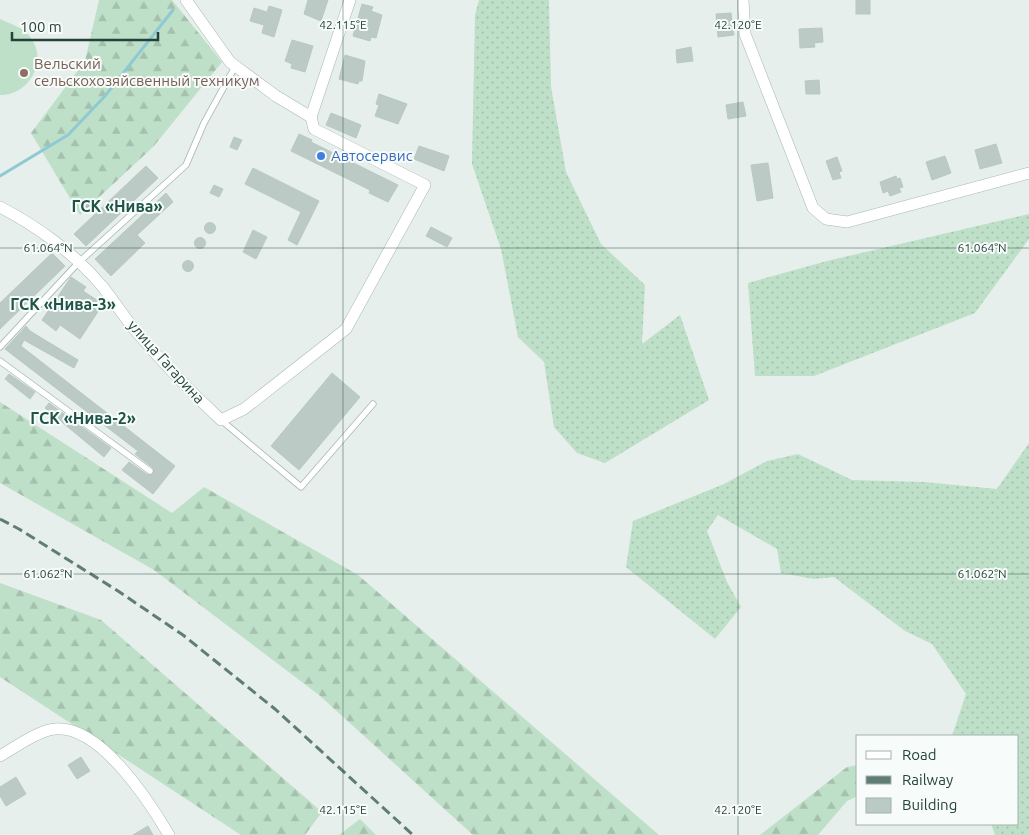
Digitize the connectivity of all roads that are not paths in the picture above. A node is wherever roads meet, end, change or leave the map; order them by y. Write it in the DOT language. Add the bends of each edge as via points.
graph roads {
  1 [pos="186,0"];
  2 [pos="350,0"];
  3 [pos="743,0"];
  4 [pos="236,65"];
  5 [pos="311,116"];
  6 [pos="1029,173"];
  7 [pos="0,207"];
  8 [pos="78,263"];
  9 [pos="0,347"];
  10 [pos="0,361"];
  11 [pos="372,404"];
  12 [pos="221,420"];
  13 [pos="150,471"];
  14 [pos="0,756"];
  15 [pos="169,835"];
  1 -- 4 [label="street" via="230,62"];
  2 -- 5 [label="street"];
  3 -- 6 [label="street" via="745,34 769,100 814,208 826,219 847,222"];
  4 -- 5 [label="street" via="276,96"];
  4 -- 8 [label="lane" via="204,123 186,165"];
  5 -- 12 [label="street" via="314,129 425,185 346,329 244,409"];
  7 -- 8 [label="street, улица Гагарина" via="20,217"];
  8 -- 9 [label="lane"];
  8 -- 12 [label="street, улица Гагарина" via="191,392"];
  10 -- 13 [label="lane"];
  11 -- 12 [label="lane" via="301,487"];
  14 -- 15 [label="street" via="54,729 74,730 114,758 145,796"];
}
